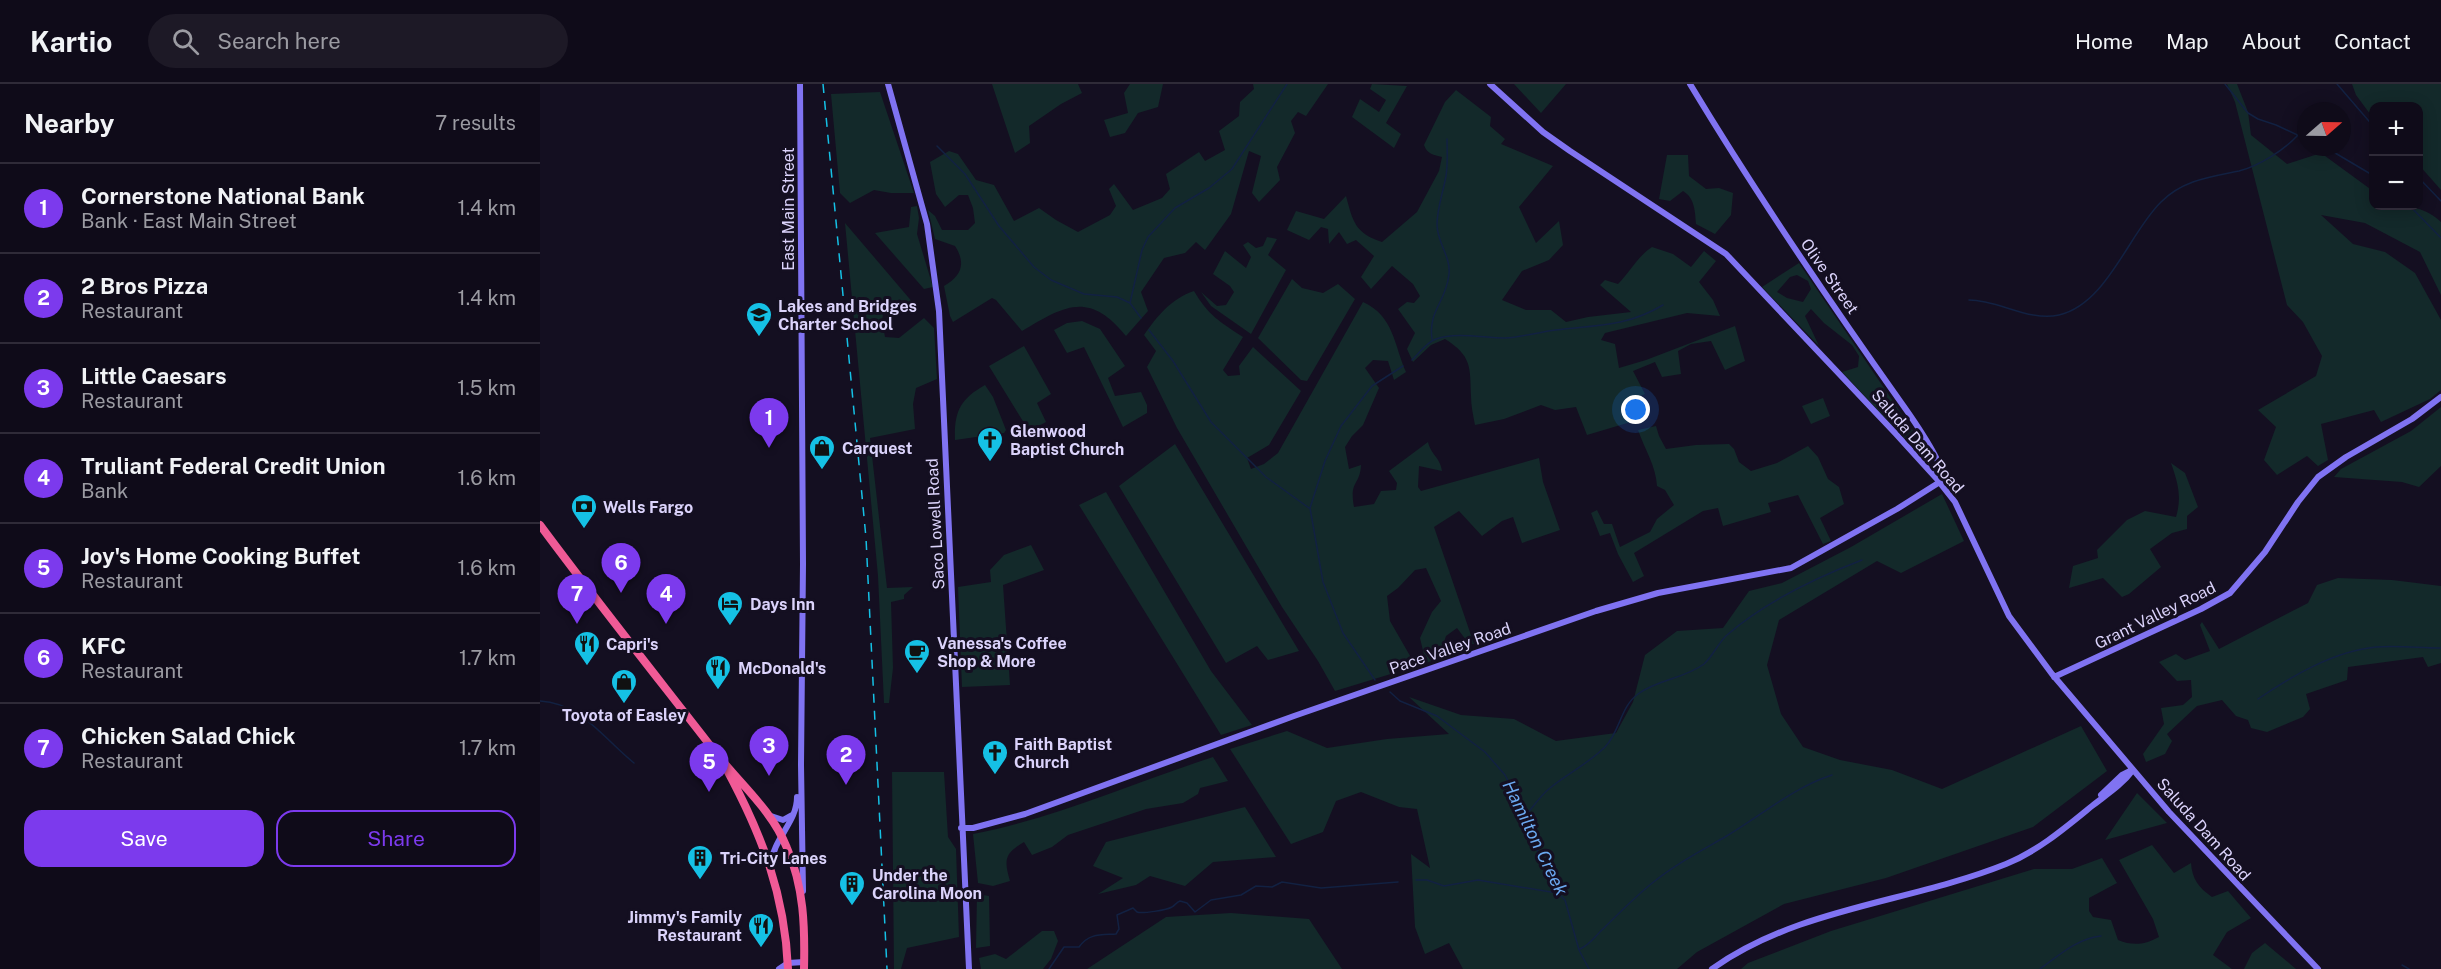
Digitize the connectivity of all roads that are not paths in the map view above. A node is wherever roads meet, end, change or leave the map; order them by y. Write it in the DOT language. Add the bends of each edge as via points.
graph roads {
  1 [pos="800,84"];
  2 [pos="888,84"];
  3 [pos="1490,84"];
  4 [pos="1690,84"];
  5 [pos="2441,398"];
  6 [pos="1941,483"];
  7 [pos="540,525"];
  8 [pos="2054,677"];
  9 [pos="721,759"];
  10 [pos="801,765"];
  11 [pos="2133,770"];
  12 [pos="796,810"];
  13 [pos="768,815"];
  14 [pos="961,828"];
  15 [pos="781,835"];
  16 [pos="771,865"];
  17 [pos="803,904"];
  18 [pos="788,963"];
  19 [pos="804,966"];
  20 [pos="777,969"];
  21 [pos="969,969"];
  22 [pos="1712,969"];
  23 [pos="2318,969"];
  1 -- 10 [label="street, East Main Street"];
  2 -- 14 [label="street, Saco Lowell Road" via="927,224 939,311"];
  3 -- 6 [label="street, Saluda Dam Road" via="1570,151 1726,254"];
  4 -- 6 [label="street, Olive Street" via="1742,169 1913,420 1944,475"];
  5 -- 8 [label="street, Grant Valley Road" via="2318,477 2265,552 2230,593"];
  6 -- 8 [label="street, Saluda Dam Road" via="1963,517 2009,616"];
  6 -- 14 [label="street, Pace Valley Road" via="1791,568 1658,593 1596,611 1025,814"];
  7 -- 9 [label="highway"];
  8 -- 11 [label="street, Saluda Dam Road"];
  9 -- 13 [label="highway"];
  9 -- 16 [label="highway"];
  10 -- 12 [label="street, East Main Street"];
  10 -- 17 [label="street, East Main Street"];
  11 -- 22 [label="street" via="2122,775 2093,805 2049,840 2007,864 1782,930"];
  11 -- 23 [label="street, Saluda Dam Road"];
  12 -- 13 [label="street" via="783,820"];
  12 -- 15 [label="street, East Main Street"];
  13 -- 15 [label="highway"];
  14 -- 21 [label="street, Saco Lowell Road"];
  15 -- 16 [label="street, East Main Street"];
  15 -- 17 [label="highway"];
  16 -- 18 [label="highway"];
  17 -- 19 [label="highway"];
  18 -- 19 [label="street"];
  18 -- 20 [label="street"];
}
